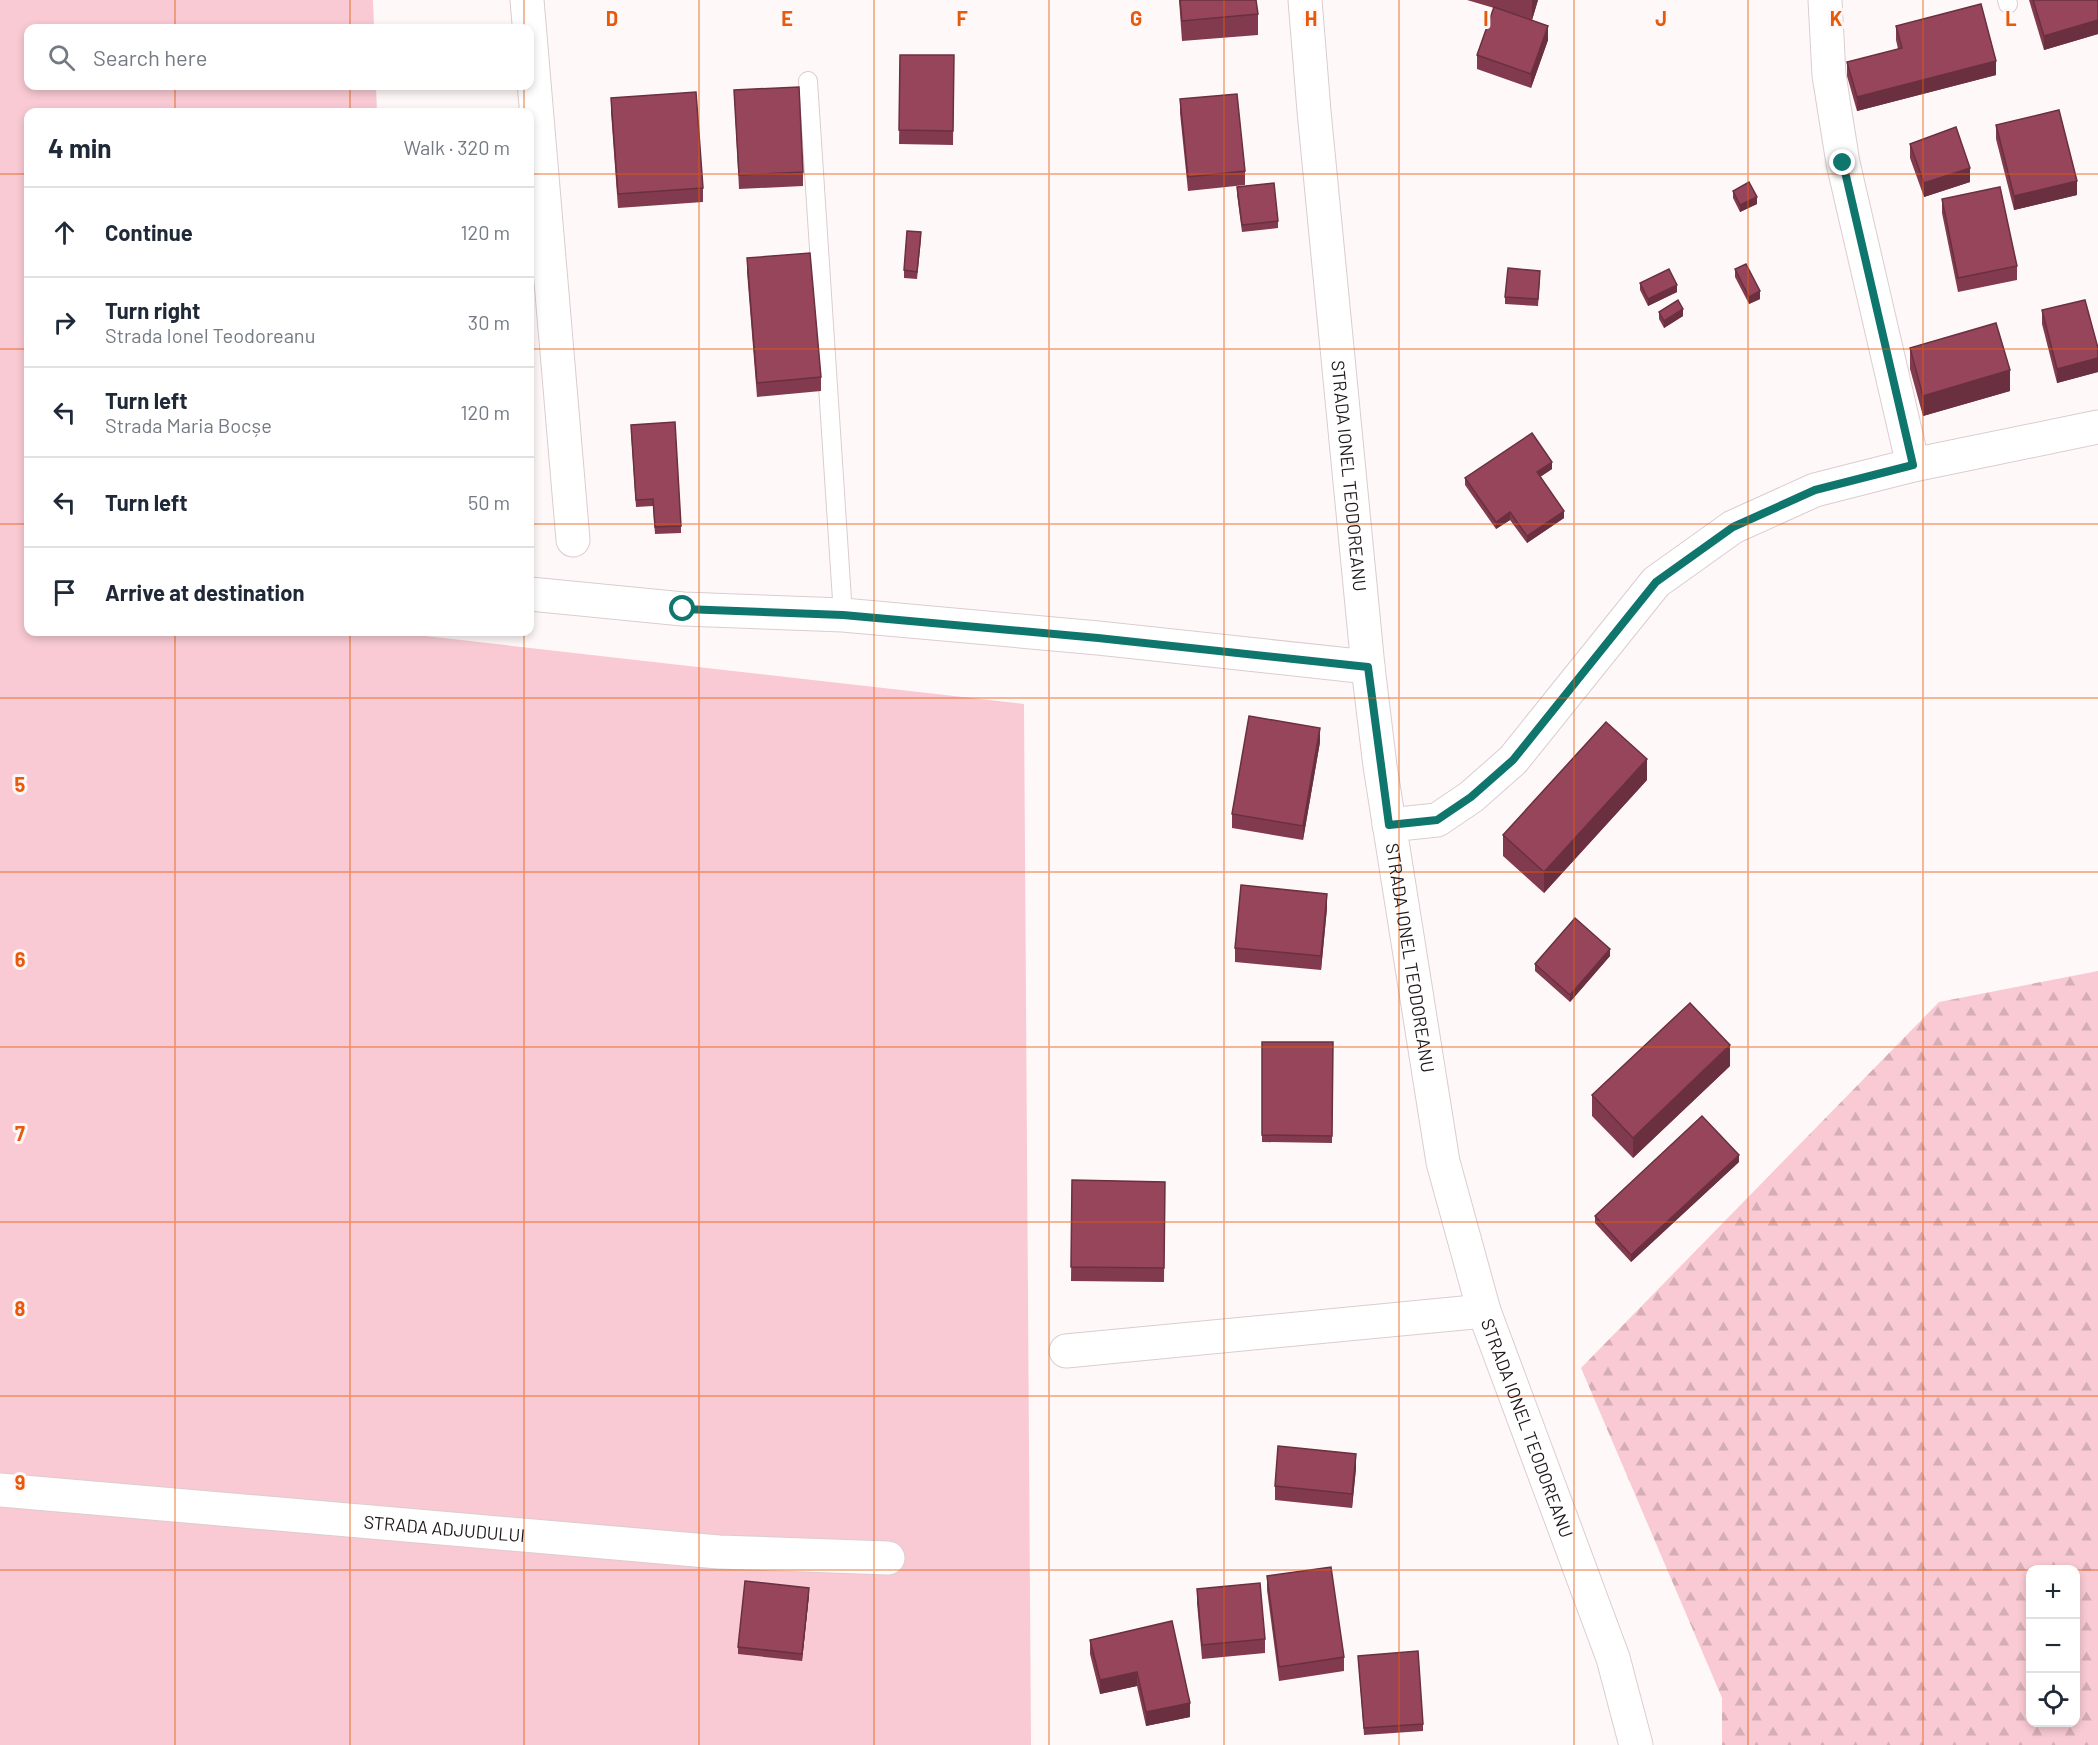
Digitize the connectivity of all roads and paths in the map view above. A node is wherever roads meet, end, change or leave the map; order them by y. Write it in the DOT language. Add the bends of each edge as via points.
graph roads {
  1 [pos="527,0"];
  2 [pos="1305,0"];
  3 [pos="1825,0"];
  4 [pos="529,24"];
  5 [pos="808,81"];
  6 [pos="534,82"];
  7 [pos="2098,427"];
  8 [pos="1913,465"];
  9 [pos="573,540"];
  10 [pos="534,594"];
  11 [pos="843,615"];
  12 [pos="1368,667"];
  13 [pos="1389,825"];
  14 [pos="1484,1311"];
  15 [pos="1066,1351"];
  16 [pos="0,1490"];
  17 [pos="888,1558"];
  18 [pos="1636,1745"];
  1 -- 4 [label="street"];
  2 -- 12 [label="street, STRADA IONEL TEODOREANU"];
  3 -- 8 [label="street" via="1829,75 1843,163"];
  5 -- 11 [label="lane"];
  6 -- 9 [label="street"];
  7 -- 8 [label="street"];
  8 -- 13 [label="street" via="1815,490 1733,527 1656,582 1513,760 1471,797 1437,820"];
  10 -- 11 [label="street" via="683,609"];
  11 -- 12 [label="street"];
  12 -- 13 [label="street, STRADA IONEL TEODOREANU"];
  13 -- 14 [label="street, STRADA IONEL TEODOREANU" via="1443,1162"];
  14 -- 15 [label="street"];
  14 -- 18 [label="street, STRADA IONEL TEODOREANU" via="1613,1659"];
  16 -- 17 [label="street, STRADA ADJUDULUI" via="719,1552"];
}
